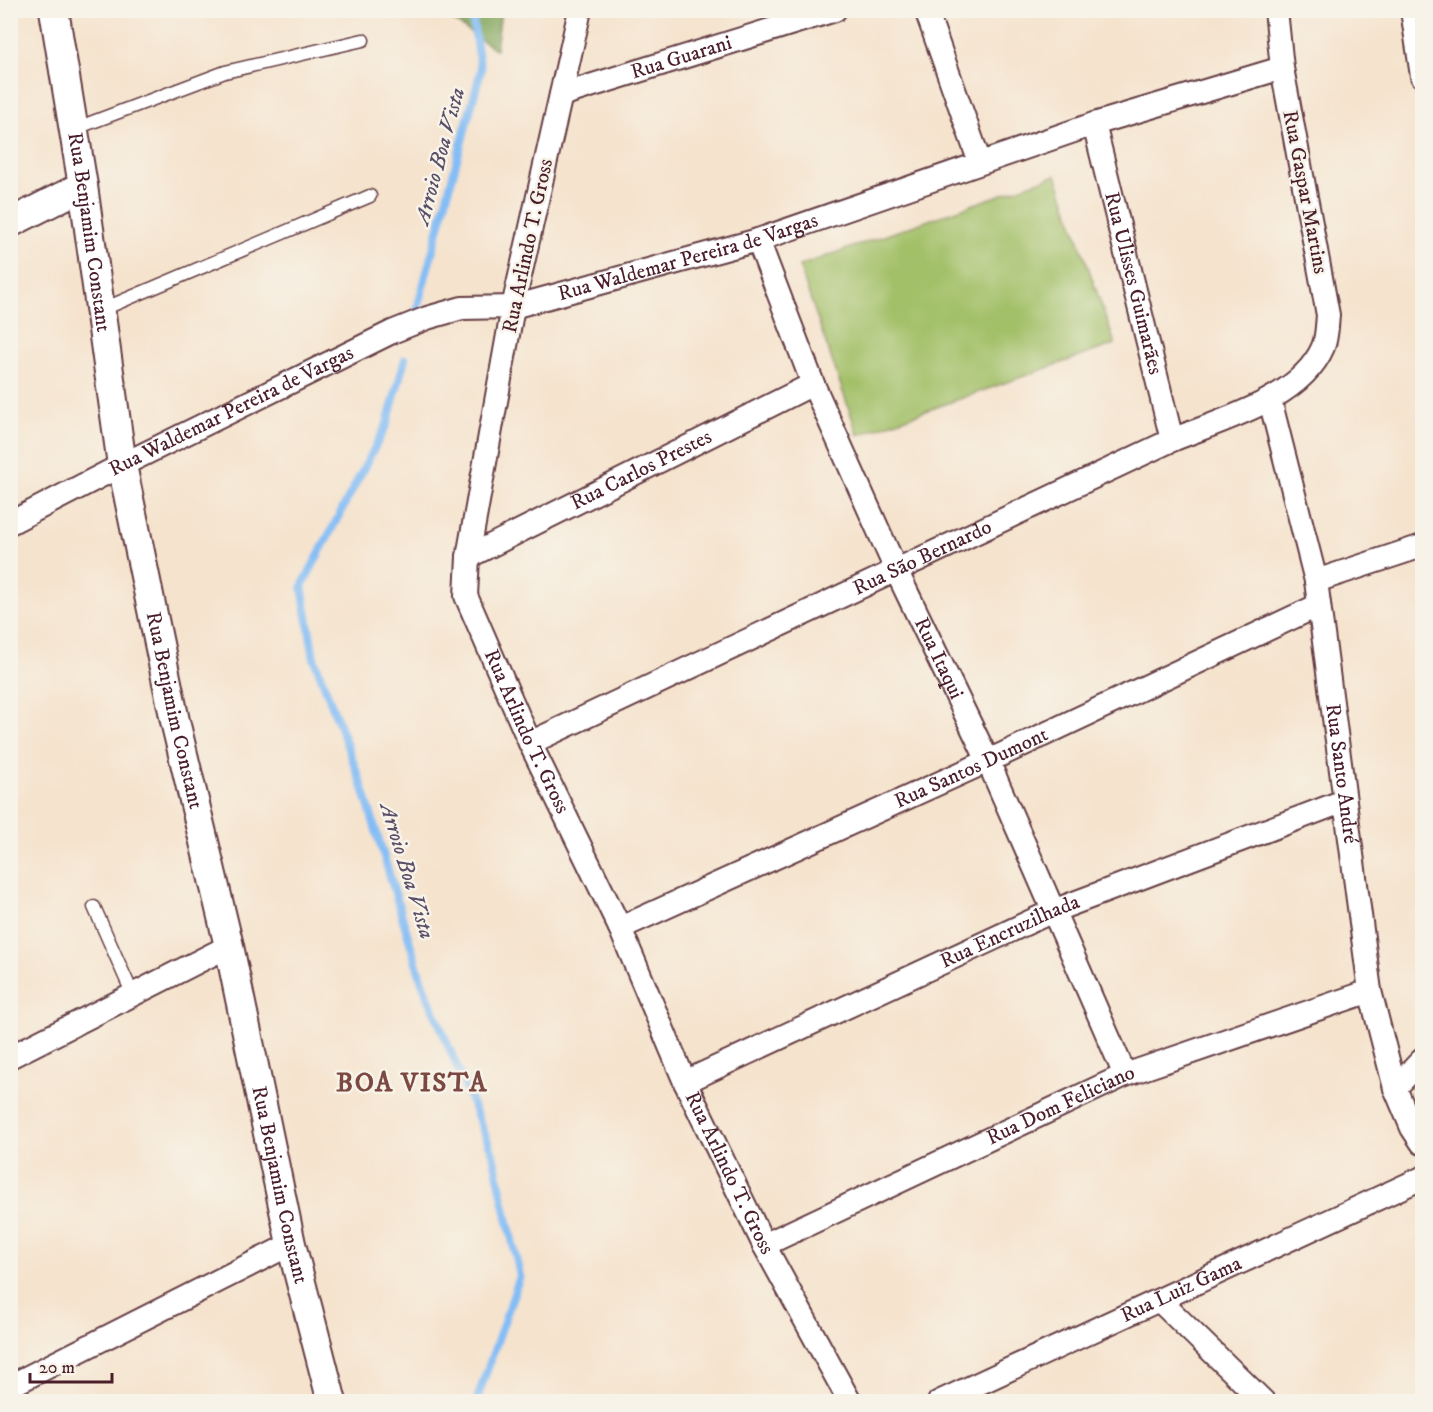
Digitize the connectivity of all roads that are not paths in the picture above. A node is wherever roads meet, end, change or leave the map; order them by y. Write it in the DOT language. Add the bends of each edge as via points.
graph roads {
  1 [pos="54,10"];
  2 [pos="580,10"];
  3 [pos="835,10"];
  4 [pos="926,10"];
  5 [pos="1276,10"];
  6 [pos="1412,10"];
  7 [pos="363,40"];
  8 [pos="1282,68"];
  9 [pos="1422,76"];
  10 [pos="561,95"];
  11 [pos="1094,124"];
  12 [pos="74,129"];
  13 [pos="980,164"];
  14 [pos="83,186"];
  15 [pos="370,196"];
  16 [pos="10,223"];
  17 [pos="758,240"];
  18 [pos="513,307"];
  19 [pos="100,310"];
  20 [pos="1311,369"];
  21 [pos="813,384"];
  22 [pos="1270,400"];
  23 [pos="1172,440"];
  24 [pos="122,465"];
  25 [pos="10,524"];
  26 [pos="1422,546"];
  27 [pos="468,557"];
  28 [pos="897,572"];
  29 [pos="1316,581"];
  30 [pos="1319,606"];
  31 [pos="530,743"];
  32 [pos="988,761"];
  33 [pos="1344,801"];
  34 [pos="94,907"];
  35 [pos="1053,911"];
  36 [pos="620,928"];
  37 [pos="229,946"];
  38 [pos="1370,991"];
  39 [pos="133,995"];
  40 [pos="10,1057"];
  41 [pos="1422,1060"];
  42 [pos="1125,1075"];
  43 [pos="685,1082"];
  44 [pos="1395,1088"];
  45 [pos="1422,1143"];
  46 [pos="1422,1178"];
  47 [pos="291,1244"];
  48 [pos="764,1245"];
  49 [pos="1160,1301"];
  50 [pos="10,1386"];
  51 [pos="332,1401"];
  52 [pos="850,1401"];
  53 [pos="939,1401"];
  54 [pos="1264,1401"];
  1 -- 12 [label="street, Rua Benjamim Constant"];
  2 -- 10 [label="street, Rua Arlindo T. Gross"];
  3 -- 10 [label="street, Rua Guarani"];
  4 -- 13 [label="street"];
  5 -- 8 [label="street, Rua Gaspar Martins"];
  6 -- 9 [label="street"];
  7 -- 12 [label="lane" via="225,72"];
  8 -- 11 [label="street, Rua Waldemar Pereira de Vargas"];
  8 -- 20 [label="street, Rua Gaspar Martins" via="1328,315 1324,346"];
  10 -- 18 [label="street, Rua Arlindo T. Gross"];
  11 -- 13 [label="street, Rua Waldemar Pereira de Vargas"];
  11 -- 23 [label="street, Rua Ulisses Guimarães"];
  12 -- 14 [label="street, Rua Benjamim Constant"];
  13 -- 17 [label="street, Rua Waldemar Pereira de Vargas"];
  14 -- 16 [label="street"];
  14 -- 19 [label="street, Rua Benjamim Constant"];
  15 -- 19 [label="lane"];
  17 -- 18 [label="street, Rua Waldemar Pereira de Vargas"];
  17 -- 21 [label="street, Rua Itaqui"];
  18 -- 24 [label="street, Rua Waldemar Pereira de Vargas" via="462,308 392,332"];
  18 -- 27 [label="street, Rua Arlindo T. Gross"];
  19 -- 24 [label="street, Rua Benjamim Constant"];
  20 -- 22 [label="street, Rua São Bernardo"];
  21 -- 27 [label="street, Rua Carlos Prestes"];
  21 -- 28 [label="street, Rua Itaqui"];
  22 -- 23 [label="street, Rua São Bernardo"];
  22 -- 29 [label="street, Rua Santo André"];
  23 -- 28 [label="street, Rua São Bernardo"];
  24 -- 25 [label="street, Rua Waldemar Pereira de Vargas"];
  24 -- 37 [label="street, Rua Benjamim Constant" via="175,721"];
  26 -- 29 [label="street"];
  27 -- 31 [label="street, Rua Arlindo T. Gross" via="466,596"];
  28 -- 31 [label="street, Rua São Bernardo"];
  28 -- 32 [label="street, Rua Itaqui"];
  29 -- 30 [label="street, Rua Santo André"];
  30 -- 32 [label="street, Rua Santos Dumont"];
  30 -- 33 [label="street, Rua Santo André"];
  31 -- 36 [label="street, Rua Arlindo T. Gross"];
  32 -- 35 [label="street, Rua Itaqui"];
  32 -- 36 [label="street, Rua Santos Dumont"];
  33 -- 35 [label="street, Rua Encruzilhada"];
  33 -- 38 [label="street, Rua Santo André"];
  34 -- 39 [label="lane"];
  35 -- 42 [label="street, Rua Itaqui"];
  35 -- 43 [label="street, Rua Encruzilhada"];
  36 -- 43 [label="street, Rua Arlindo T. Gross"];
  37 -- 39 [label="street"];
  37 -- 47 [label="street, Rua Benjamim Constant"];
  38 -- 42 [label="street, Rua Dom Feliciano"];
  38 -- 44 [label="street, Rua Santo André"];
  39 -- 40 [label="street"];
  41 -- 44 [label="street"];
  42 -- 48 [label="street, Rua Dom Feliciano"];
  43 -- 48 [label="street, Rua Arlindo T. Gross"];
  44 -- 45 [label="street, Rua Santo André"];
  46 -- 49 [label="street, Rua Luiz Gama"];
  47 -- 50 [label="street"];
  47 -- 51 [label="street, Rua Benjamim Constant"];
  48 -- 52 [label="street, Rua Arlindo T. Gross"];
  49 -- 53 [label="street, Rua Luiz Gama"];
  49 -- 54 [label="street"];
}
